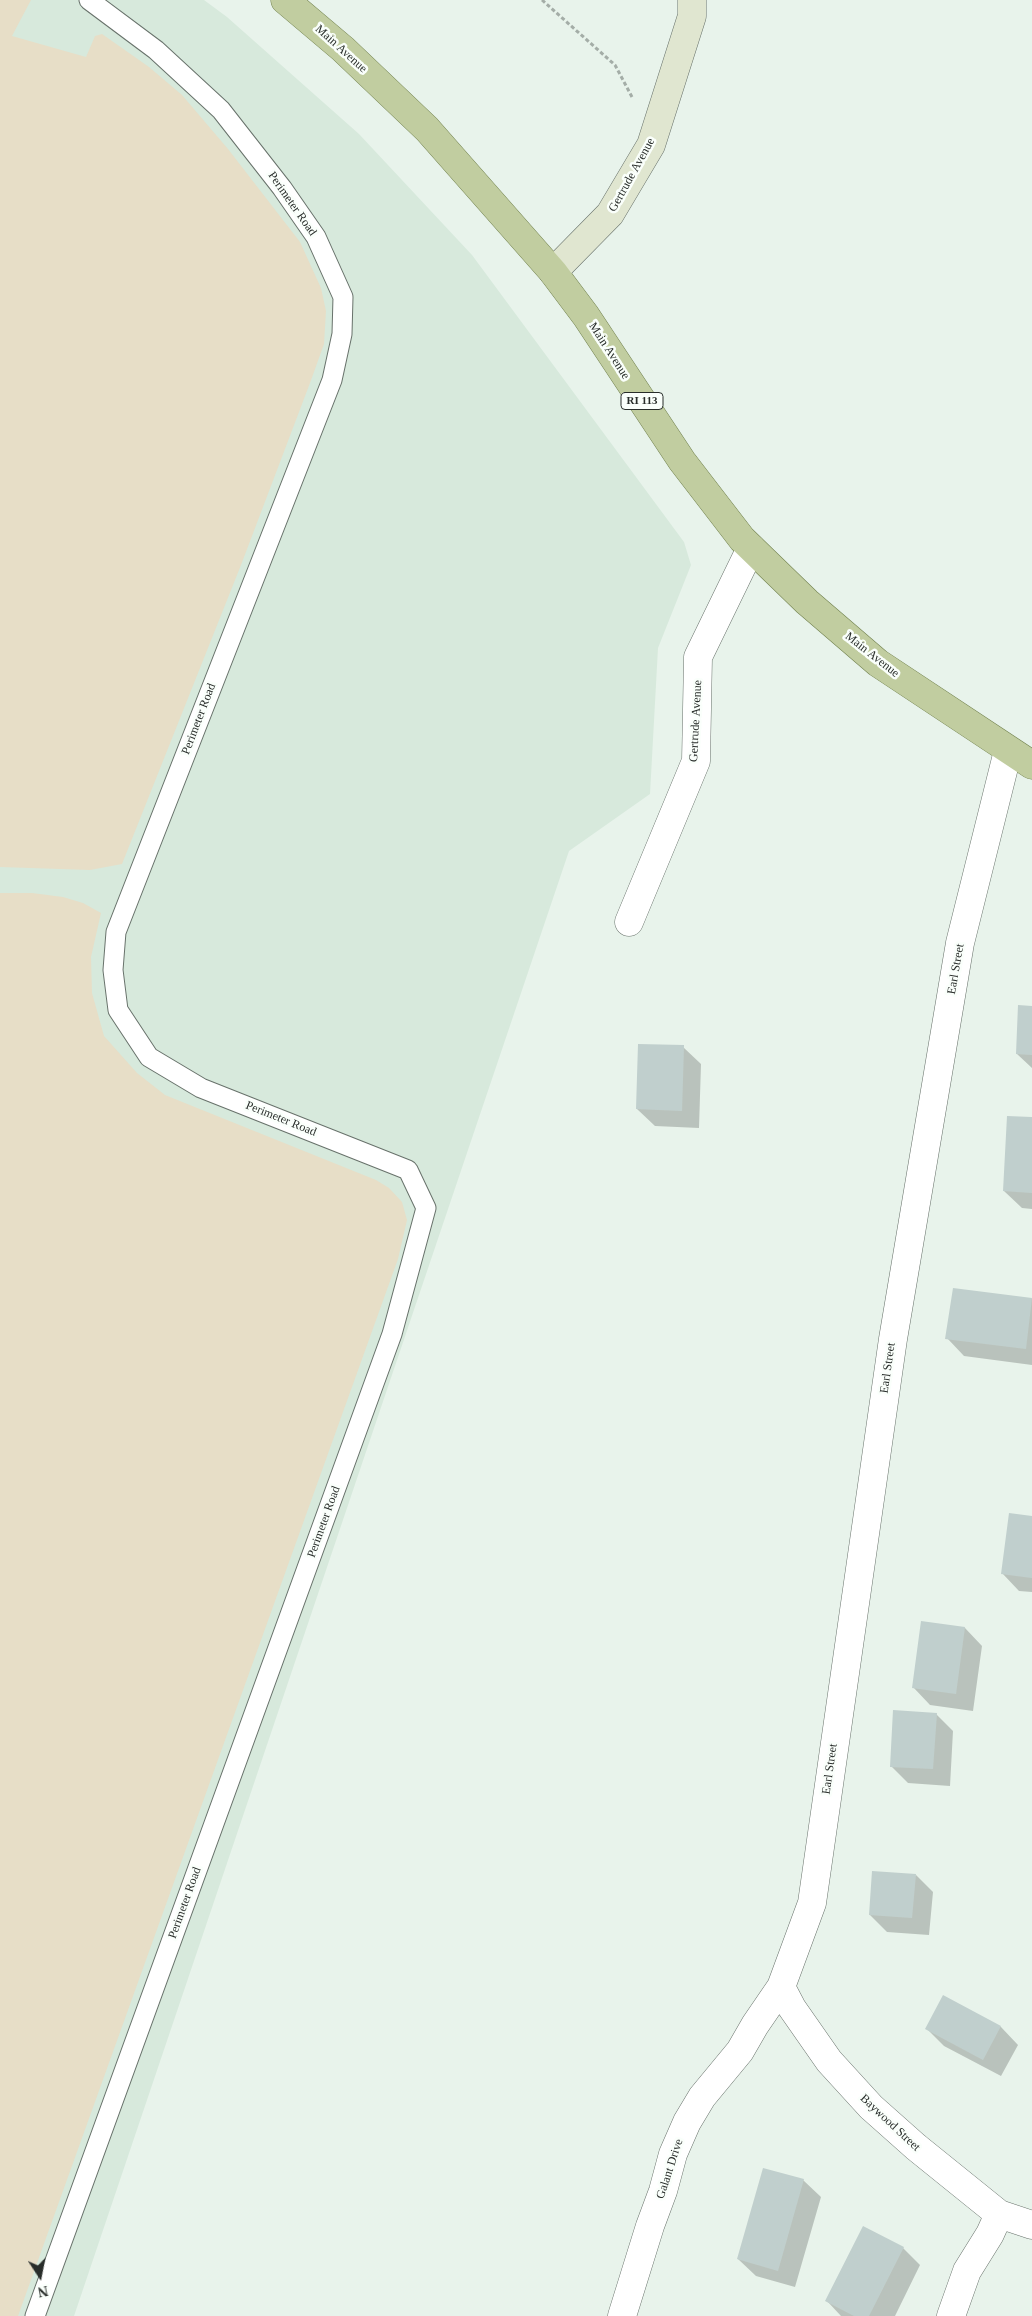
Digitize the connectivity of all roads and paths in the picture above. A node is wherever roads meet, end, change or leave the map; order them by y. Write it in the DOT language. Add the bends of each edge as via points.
graph roads {
  1 [pos="89,0"];
  2 [pos="285,0"];
  3 [pos="542,0"];
  4 [pos="692,0"];
  5 [pos="653,138"];
  6 [pos="553,272"];
  7 [pos="751,548"];
  8 [pos="1008,750"];
  9 [pos="1032,765"];
  10 [pos="629,922"];
  11 [pos="781,1987"];
  12 [pos="999,2214"];
  13 [pos="1032,2225"];
  14 [pos="35,2316"];
  15 [pos="622,2316"];
  16 [pos="950,2316"];
  1 -- 14 [label="lane, Perimeter Road" via="156,50 220,110 316,237 343,297 342,334 332,380 116,932 113,970 118,1010 149,1058 201,1088 408,1170 426,1208 392,1334"];
  2 -- 6 [label="main road, Main Avenue / RI 113" via="343,49 427,129"];
  3 -- 5 [label="path" via="614,65"];
  4 -- 5 [label="street, Gertrude Avenue" via="692,16"];
  5 -- 6 [label="street, Gertrude Avenue" via="610,214"];
  6 -- 7 [label="main road, Main Avenue / RI 113" via="682,461"];
  7 -- 8 [label="main road, Main Avenue / RI 113" via="878,663"];
  7 -- 10 [label="street, Gertrude Avenue" via="698,657 696,761"];
  8 -- 9 [label="main road, Main Avenue / RI 113"];
  8 -- 11 [label="street, Earl Street" via="960,942 893,1338 812,1903"];
  11 -- 12 [label="street, Baywood Street" via="829,2061 871,2107"];
  11 -- 15 [label="street, Galant Drive" via="754,2025 740,2052 702,2098 687,2122 673,2154"];
  12 -- 13 [label="street, Baywood Street"];
  12 -- 16 [label="street" via="967,2272"];
}
